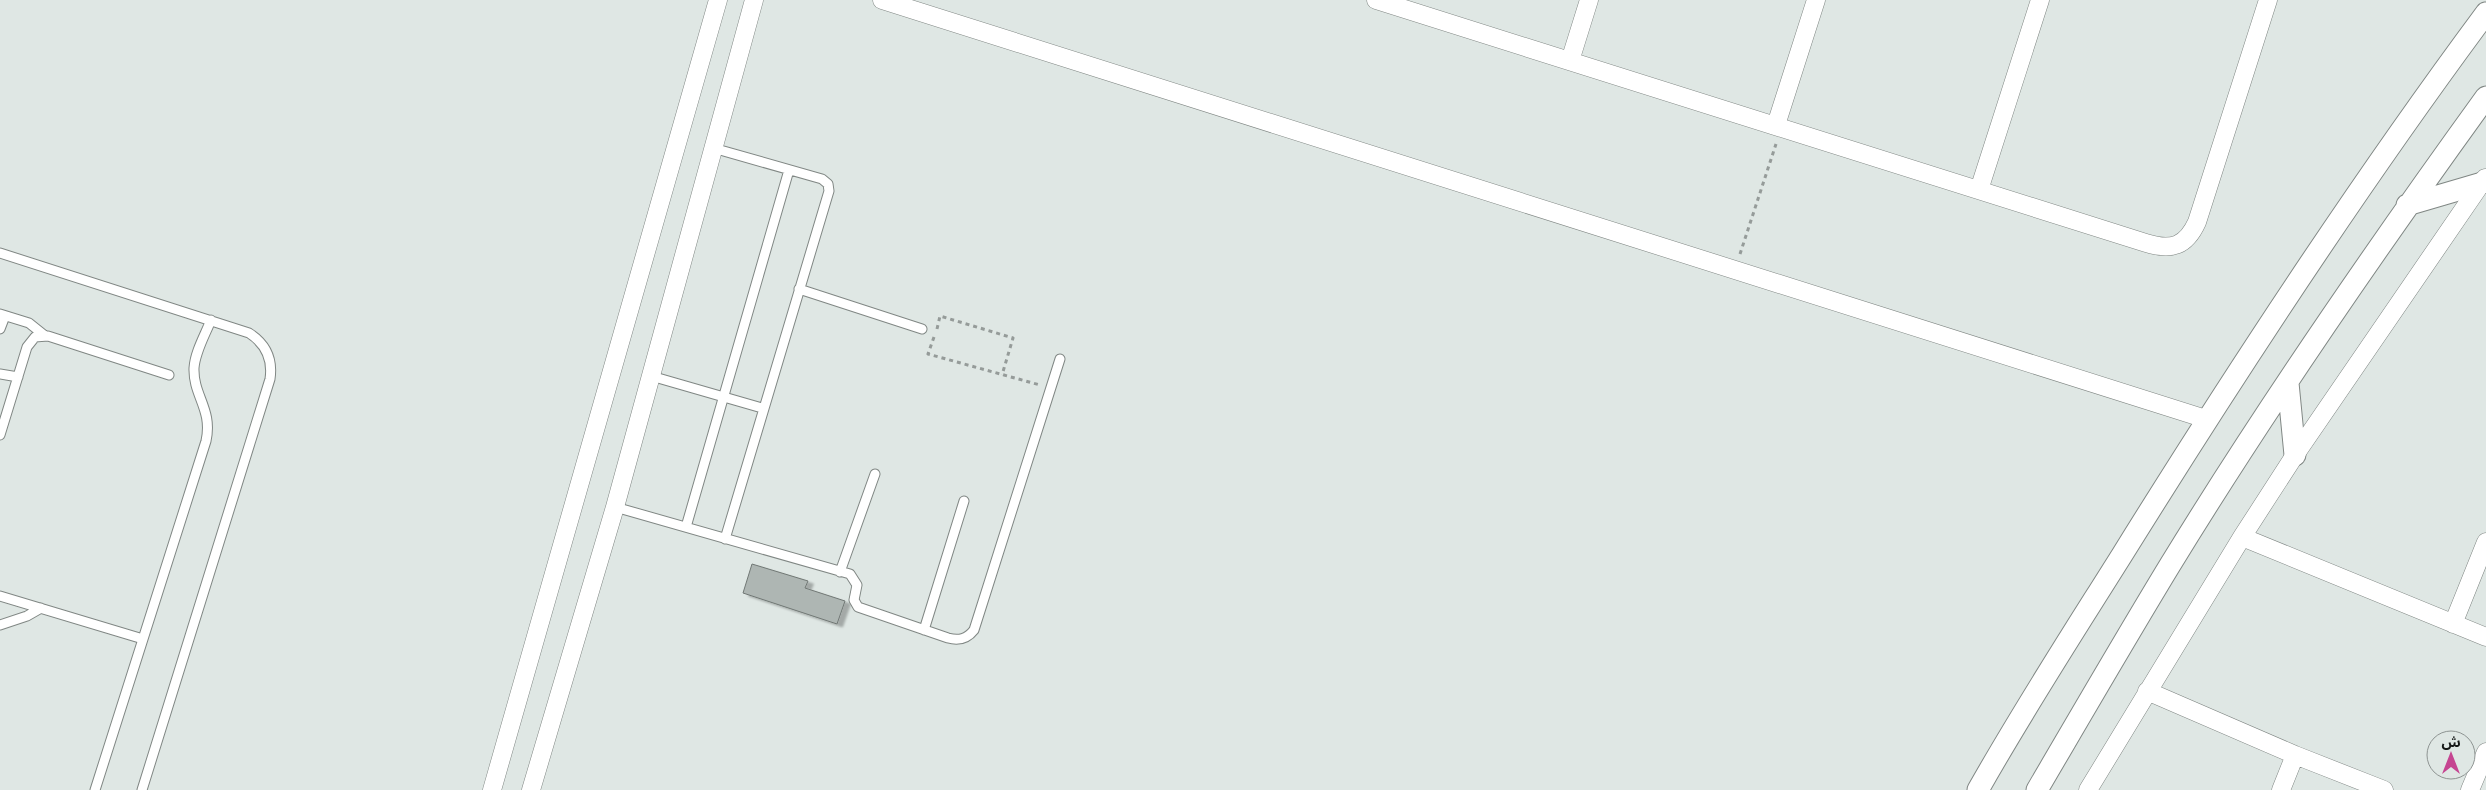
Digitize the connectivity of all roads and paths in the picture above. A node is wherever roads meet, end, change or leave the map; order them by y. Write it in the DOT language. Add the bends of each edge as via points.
graph roads {
  1 [pos="718,0"];
  2 [pos="882,0"];
  3 [pos="1376,0"];
  4 [pos="1589,0"];
  5 [pos="1816,0"];
  6 [pos="2040,0"];
  7 [pos="2268,0"];
  8 [pos="755,3"];
  9 [pos="2486,13"];
  10 [pos="1570,61"];
  11 [pos="2486,97"];
  12 [pos="1779,126"];
  13 [pos="713,148"];
  14 [pos="789,170"];
  15 [pos="2484,180"];
  16 [pos="1979,190"];
  17 [pos="2407,205"];
  18 [pos="0,253"];
  19 [pos="1734,270"];
  20 [pos="799,289"];
  21 [pos="2,315"];
  22 [pos="210,320"];
  23 [pos="0,329"];
  24 [pos="922,329"];
  25 [pos="44,335"];
  26 [pos="1060,359"];
  27 [pos="0,374"];
  28 [pos="169,375"];
  29 [pos="1002,375"];
  30 [pos="650,376"];
  31 [pos="18,377"];
  32 [pos="2288,383"];
  33 [pos="1050,388"];
  34 [pos="722,396"];
  35 [pos="762,408"];
  36 [pos="2206,419"];
  37 [pos="0,435"];
  38 [pos="2295,455"];
  39 [pos="875,474"];
  40 [pos="964,500"];
  41 [pos="614,507"];
  42 [pos="686,528"];
  43 [pos="2242,537"];
  44 [pos="724,538"];
  45 [pos="2486,542"];
  46 [pos="840,572"];
  47 [pos="0,596"];
  48 [pos="41,608"];
  49 [pos="0,624"];
  50 [pos="2453,624"];
  51 [pos="924,630"];
  52 [pos="2486,637"];
  53 [pos="142,639"];
  54 [pos="2147,691"];
  55 [pos="2486,752"];
  56 [pos="2295,755"];
  57 [pos="96,790"];
  58 [pos="142,790"];
  59 [pos="492,790"];
  60 [pos="531,790"];
  61 [pos="1978,790"];
  62 [pos="2037,790"];
  63 [pos="2088,790"];
  64 [pos="2282,790"];
  65 [pos="2384,790"];
  66 [pos="2470,790"];
  1 -- 59 [label="street"];
  2 -- 19 [label="street"];
  3 -- 10 [label="street"];
  4 -- 10 [label="street"];
  5 -- 12 [label="street"];
  6 -- 16 [label="street"];
  7 -- 16 [label="street" via="2197,222 2184,241 2158,247"];
  8 -- 13 [label="street"];
  9 -- 36 [label="street" via="2351,200"];
  10 -- 12 [label="street"];
  11 -- 17 [label="street"];
  12 -- 16 [label="street"];
  12 -- 19 [label="path"];
  13 -- 14 [label="lane"];
  13 -- 30 [label="street"];
  14 -- 20 [label="lane" via="825,181 829,192"];
  14 -- 34 [label="lane"];
  15 -- 17 [label="street"];
  15 -- 38 [label="street"];
  17 -- 32 [label="street"];
  18 -- 22 [label="lane"];
  19 -- 36 [label="street"];
  20 -- 24 [label="lane"];
  20 -- 35 [label="lane"];
  21 -- 23 [label="lane"];
  21 -- 25 [label="lane" via="28,323"];
  22 -- 53 [label="lane" via="194,369 196,388 207,413 208,432"];
  22 -- 58 [label="lane" via="258,339 270,357 270,379"];
  25 -- 28 [label="lane"];
  25 -- 31 [label="lane" via="28,343"];
  26 -- 33 [label="lane"];
  27 -- 31 [label="lane"];
  29 -- 29 [label="path" via="1013,338 940,316 928,354"];
  29 -- 33 [label="path"];
  30 -- 34 [label="lane"];
  30 -- 41 [label="street"];
  31 -- 37 [label="lane"];
  32 -- 38 [label="street"];
  32 -- 62 [label="street" via="2170,565"];
  33 -- 51 [label="lane" via="974,630 965,638 954,640"];
  34 -- 35 [label="lane"];
  34 -- 42 [label="lane"];
  35 -- 44 [label="lane"];
  36 -- 61 [label="street"];
  38 -- 43 [label="street"];
  39 -- 46 [label="lane"];
  40 -- 51 [label="lane"];
  41 -- 42 [label="lane"];
  41 -- 60 [label="street"];
  42 -- 44 [label="lane"];
  43 -- 50 [label="street"];
  43 -- 54 [label="street"];
  44 -- 46 [label="lane"];
  45 -- 50 [label="street"];
  46 -- 51 [label="lane" via="850,574 856,580 854,600 858,607"];
  47 -- 48 [label="lane"];
  48 -- 49 [label="lane"];
  48 -- 53 [label="lane"];
  50 -- 52 [label="street"];
  53 -- 57 [label="lane"];
  54 -- 56 [label="street"];
  54 -- 63 [label="street"];
  55 -- 66 [label="street"];
  56 -- 64 [label="street"];
  56 -- 65 [label="street"];
}
